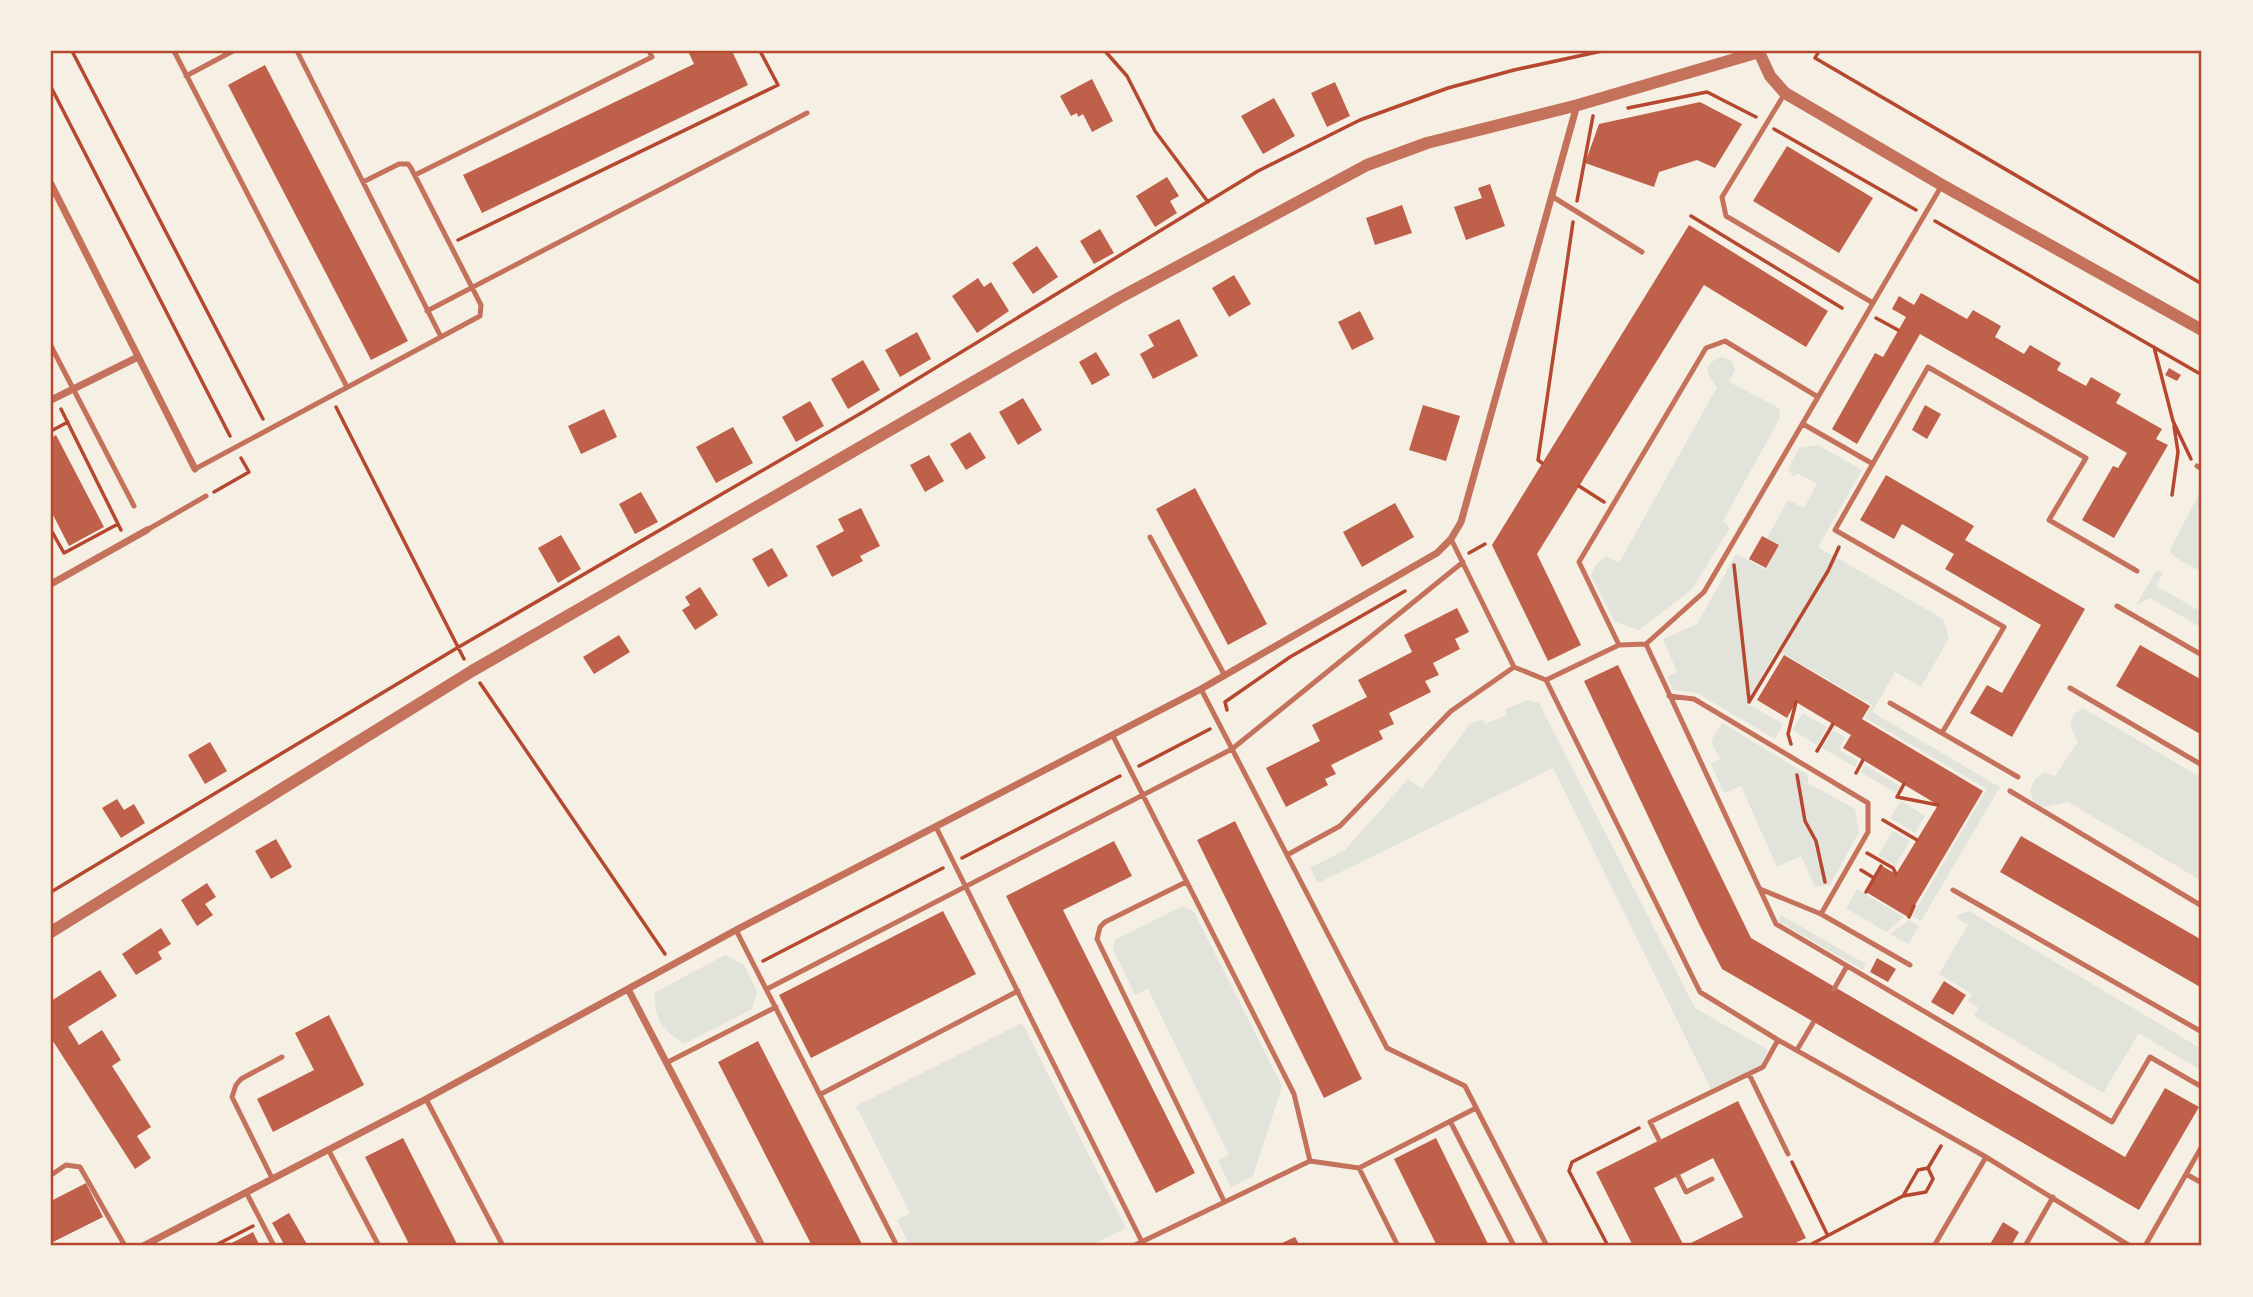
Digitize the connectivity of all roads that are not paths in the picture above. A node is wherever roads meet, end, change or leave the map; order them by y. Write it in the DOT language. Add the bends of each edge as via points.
graph roads {
  1 [pos="174,51"];
  2 [pos="233,51"];
  3 [pos="297,51"];
  4 [pos="649,51"];
  5 [pos="1760,51"];
  6 [pos="186,76"];
  7 [pos="1785,93"];
  8 [pos="1578,104"];
  9 [pos="807,113"];
  10 [pos="415,175"];
  11 [pos="363,182"];
  12 [pos="51,184"];
  13 [pos="1942,185"];
  14 [pos="1553,197"];
  15 [pos="1642,252"];
  16 [pos="472,288"];
  17 [pos="1873,303"];
  18 [pos="427,311"];
  19 [pos="2202,330"];
  20 [pos="440,337"];
  21 [pos="51,346"];
  22 [pos="138,357"];
  23 [pos="347,387"];
  24 [pos="72,389"];
  25 [pos="1818,397"];
  26 [pos="53,399"];
  27 [pos="1803,424"];
  28 [pos="1873,464"];
  29 [pos="195,469"];
  30 [pos="206,496"];
  31 [pos="134,506"];
  32 [pos="147,530"];
  33 [pos="1150,537"];
  34 [pos="1451,539"];
  35 [pos="1463,562"];
  36 [pos="2137,571"];
  37 [pos="51,584"];
  38 [pos="2117,606"];
  39 [pos="1646,644"];
  40 [pos="1619,645"];
  41 [pos="2202,656"];
  42 [pos="1514,667"];
  43 [pos="1225,677"];
  44 [pos="1546,680"];
  45 [pos="2070,688"];
  46 [pos="1201,689"];
  47 [pos="1669,696"];
  48 [pos="1890,703"];
  49 [pos="1942,733"];
  50 [pos="1113,736"];
  51 [pos="1232,749"];
  52 [pos="2202,765"];
  53 [pos="2018,777"];
  54 [pos="2010,791"];
  55 [pos="1143,796"];
  56 [pos="936,827"];
  57 [pos="1287,855"];
  58 [pos="1186,882"];
  59 [pos="966,887"];
  60 [pos="1760,889"];
  61 [pos="1953,890"];
  62 [pos="2202,906"];
  63 [pos="1821,914"];
  64 [pos="736,930"];
  65 [pos="51,932"];
  66 [pos="1910,965"];
  67 [pos="1847,966"];
  68 [pos="628,989"];
  69 [pos="767,989"];
  70 [pos="1833,989"];
  71 [pos="1018,991"];
  72 [pos="776,1007"];
  73 [pos="1813,1023"];
  74 [pos="2202,1032"];
  75 [pos="1778,1040"];
  76 [pos="1797,1050"];
  77 [pos="282,1057"];
  78 [pos="666,1063"];
  79 [pos="1749,1074"];
  80 [pos="2202,1087"];
  81 [pos="821,1094"];
  82 [pos="426,1099"];
  83 [pos="1476,1108"];
  84 [pos="1450,1121"];
  85 [pos="1659,1140"];
  86 [pos="2202,1146"];
  87 [pos="328,1149"];
  88 [pos="1788,1154"];
  89 [pos="1986,1157"];
  90 [pos="1310,1161"];
  91 [pos="1359,1168"];
  92 [pos="2186,1174"];
  93 [pos="51,1175"];
  94 [pos="1678,1176"];
  95 [pos="272,1178"];
  96 [pos="1712,1179"];
  97 [pos="2202,1183"];
  98 [pos="246,1192"];
  99 [pos="2053,1197"];
  100 [pos="1224,1201"];
  101 [pos="1145,1240"];
  102 [pos="125,1246"];
  103 [pos="143,1246"];
  104 [pos="274,1246"];
  105 [pos="379,1246"];
  106 [pos="503,1246"];
  107 [pos="762,1246"];
  108 [pos="897,1246"];
  109 [pos="1133,1246"];
  110 [pos="1152,1246"];
  111 [pos="1398,1246"];
  112 [pos="1514,1246"];
  113 [pos="1547,1246"];
  114 [pos="1934,1246"];
  115 [pos="2025,1246"];
  116 [pos="2130,1246"];
  117 [pos="2145,1246"];
  1 -- 6 [label="lane"];
  2 -- 6 [label="lane"];
  3 -- 11 [label="lane"];
  4 -- 10 [label="lane" via="652,57"];
  5 -- 7 [label="street" via="1770,76"];
  5 -- 8 [label="street"];
  6 -- 23 [label="lane"];
  7 -- 13 [label="street"];
  7 -- 17 [label="lane" via="1722,197 1726,216"];
  8 -- 14 [label="street"];
  8 -- 65 [label="street" via="1427,143 1367,166 1119,298 472,671"];
  9 -- 16 [label="lane"];
  10 -- 11 [label="lane" via="404,163"];
  10 -- 16 [label="lane"];
  11 -- 18 [label="lane"];
  12 -- 22 [label="street"];
  13 -- 17 [label="lane"];
  13 -- 19 [label="street"];
  14 -- 15 [label="lane"];
  14 -- 34 [label="street" via="1461,522"];
  16 -- 18 [label="lane"];
  16 -- 20 [label="lane" via="481,305 480,316"];
  17 -- 25 [label="lane"];
  18 -- 20 [label="lane"];
  20 -- 23 [label="lane"];
  21 -- 24 [label="lane"];
  22 -- 24 [label="street"];
  22 -- 29 [label="street"];
  23 -- 29 [label="lane"];
  24 -- 26 [label="street"];
  24 -- 31 [label="lane"];
  25 -- 27 [label="lane"];
  25 -- 40 [label="lane" via="1726,341 1706,348 1579,562"];
  27 -- 28 [label="lane"];
  27 -- 39 [label="lane" via="1704,592"];
  28 -- 36 [label="lane" via="1928,367 2086,458 2049,520"];
  28 -- 49 [label="lane" via="1835,530 2004,627"];
  30 -- 32 [label="lane"];
  32 -- 37 [label="street"];
  33 -- 43 [label="lane"];
  34 -- 35 [label="lane"];
  34 -- 43 [label="street" via="1437,553"];
  35 -- 42 [label="lane"];
  35 -- 51 [label="lane"];
  38 -- 41 [label="lane"];
  39 -- 40 [label="lane"];
  39 -- 47 [label="lane"];
  40 -- 44 [label="lane"];
  42 -- 44 [label="lane"];
  42 -- 57 [label="lane" via="1451,711 1340,826"];
  43 -- 46 [label="street"];
  44 -- 75 [label="lane" via="1694,982 1709,999"];
  45 -- 52 [label="lane"];
  46 -- 50 [label="street"];
  46 -- 51 [label="lane"];
  47 -- 60 [label="lane"];
  47 -- 63 [label="lane" via="1694,699 1868,803 1868,832"];
  48 -- 49 [label="lane"];
  49 -- 53 [label="lane"];
  50 -- 55 [label="lane"];
  50 -- 56 [label="street"];
  51 -- 55 [label="lane"];
  51 -- 57 [label="lane"];
  54 -- 62 [label="lane"];
  55 -- 58 [label="lane"];
  55 -- 59 [label="lane"];
  56 -- 59 [label="lane"];
  56 -- 64 [label="street"];
  57 -- 83 [label="lane" via="1387,1048 1465,1086"];
  58 -- 90 [label="lane" via="1294,1094"];
  58 -- 100 [label="lane" via="1105,922 1097,939"];
  59 -- 69 [label="lane"];
  59 -- 71 [label="lane"];
  60 -- 63 [label="lane"];
  60 -- 67 [label="lane" via="1776,924"];
  61 -- 74 [label="lane"];
  63 -- 66 [label="lane"];
  64 -- 68 [label="street"];
  64 -- 69 [label="lane"];
  67 -- 70 [label="lane"];
  67 -- 80 [label="lane" via="2112,1122 2150,1057"];
  68 -- 78 [label="street"];
  68 -- 82 [label="street"];
  69 -- 72 [label="lane"];
  71 -- 81 [label="lane"];
  71 -- 101 [label="lane"];
  72 -- 78 [label="lane"];
  72 -- 81 [label="lane"];
  73 -- 76 [label="lane"];
  75 -- 76 [label="lane"];
  75 -- 79 [label="lane" via="1763,1067"];
  76 -- 89 [label="lane"];
  77 -- 95 [label="lane" via="241,1079 232,1097"];
  78 -- 107 [label="street"];
  79 -- 85 [label="lane" via="1650,1122"];
  79 -- 88 [label="lane"];
  81 -- 108 [label="lane"];
  82 -- 87 [label="street"];
  82 -- 106 [label="lane"];
  83 -- 84 [label="lane"];
  83 -- 113 [label="lane"];
  84 -- 91 [label="lane"];
  84 -- 112 [label="lane"];
  86 -- 92 [label="lane"];
  87 -- 95 [label="street"];
  87 -- 105 [label="lane"];
  89 -- 99 [label="lane"];
  89 -- 114 [label="lane"];
  90 -- 91 [label="lane"];
  90 -- 100 [label="lane"];
  91 -- 111 [label="lane"];
  92 -- 97 [label="lane"];
  92 -- 117 [label="lane"];
  93 -- 102 [label="lane" via="66,1166 80,1167"];
  94 -- 96 [label="lane" via="1686,1192"];
  95 -- 98 [label="street"];
  98 -- 103 [label="street"];
  98 -- 104 [label="lane"];
  99 -- 115 [label="lane"];
  99 -- 116 [label="lane"];
  100 -- 101 [label="lane"];
  101 -- 109 [label="lane"];
  101 -- 110 [label="lane"];
}
